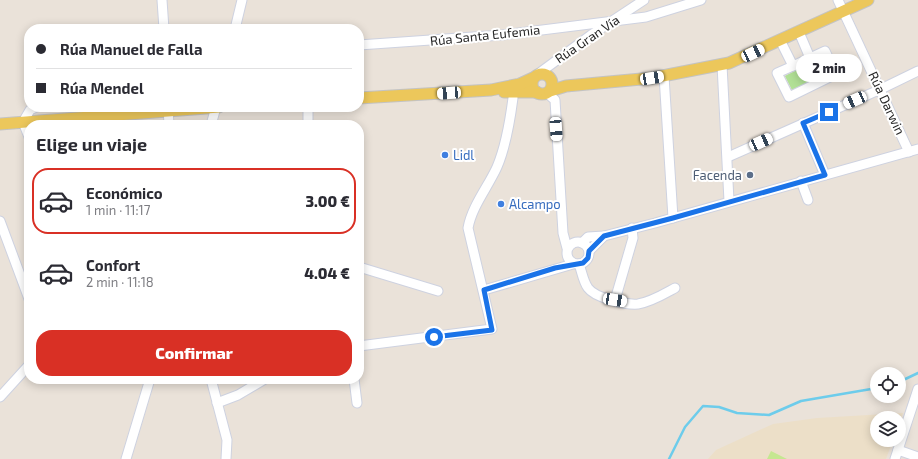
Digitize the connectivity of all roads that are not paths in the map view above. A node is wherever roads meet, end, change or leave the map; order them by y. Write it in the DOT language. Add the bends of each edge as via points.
graph roads {
  1 [pos="162,0"];
  2 [pos="242,0"];
  3 [pos="644,0"];
  4 [pos="701,0"];
  5 [pos="838,0"];
  6 [pos="868,0"];
  7 [pos="844,11"];
  8 [pos="612,21"];
  9 [pos="164,24"];
  10 [pos="235,24"];
  11 [pos="799,32"];
  12 [pos="780,40"];
  13 [pos="364,45"];
  14 [pos="810,58"];
  15 [pos="550,64"];
  16 [pos="722,65"];
  17 [pos="793,66"];
  18 [pos="918,71"];
  19 [pos="536,76"];
  20 [pos="664,76"];
  21 [pos="550,77"];
  22 [pos="566,86"];
  23 [pos="881,89"];
  24 [pos="496,91"];
  25 [pos="525,92"];
  26 [pos="545,92"];
  27 [pos="364,98"];
  28 [pos="513,98"];
  29 [pos="135,112"];
  30 [pos="46,120"];
  31 [pos="24,122"];
  32 [pos="803,123"];
  33 [pos="0,124"];
  34 [pos="918,149"];
  35 [pos="909,152"];
  36 [pos="728,157"];
  37 [pos="825,175"];
  38 [pos="801,181"];
  39 [pos="808,200"];
  40 [pos="729,201"];
  41 [pos="673,218"];
  42 [pos="0,221"];
  43 [pos="632,228"];
  44 [pos="604,236"];
  45 [pos="582,243"];
  46 [pos="589,251"];
  47 [pos="567,252"];
  48 [pos="576,264"];
  49 [pos="555,268"];
  50 [pos="364,269"];
  51 [pos="24,286"];
  52 [pos="675,288"];
  53 [pos="484,290"];
  54 [pos="438,291"];
  55 [pos="615,300"];
  56 [pos="364,345"];
  57 [pos="24,371"];
  58 [pos="148,384"];
  59 [pos="212,384"];
  60 [pos="257,384"];
  61 [pos="355,384"];
  62 [pos="918,389"];
  63 [pos="0,397"];
  64 [pos="357,402"];
  65 [pos="217,403"];
  66 [pos="897,455"];
  67 [pos="918,458"];
  68 [pos="126,459"];
  69 [pos="226,459"];
  1 -- 9 [label="street"];
  2 -- 10 [label="street"];
  3 -- 8 [label="street, Rúa Gran Vía"];
  4 -- 8 [label="street, Rúa Santa Eufemia" via="652,16"];
  5 -- 7 [label="street, Rúa Darwin"];
  6 -- 7 [label="main road"];
  7 -- 11 [label="main road"];
  7 -- 23 [label="street, Rúa Darwin"];
  8 -- 13 [label="street, Rúa Santa Eufemia" via="502,35"];
  8 -- 15 [label="street, Rúa Gran Vía"];
  11 -- 12 [label="main road"];
  11 -- 14 [label="street"];
  12 -- 16 [label="main road"];
  12 -- 17 [label="street"];
  14 -- 17 [label="street"];
  14 -- 17 [label="street" via="825,51 836,74 789,97 777,73"];
  15 -- 19 [label="street, Rúa Gran Vía"];
  15 -- 21 [label="street, Rúa Gran Vía"];
  16 -- 20 [label="main road"];
  16 -- 36 [label="street"];
  18 -- 23 [label="street"];
  19 -- 21 [label="main road" via="544,73"];
  19 -- 24 [label="main road"];
  19 -- 26 [label="main road" via="533,87"];
  20 -- 22 [label="main road"];
  20 -- 41 [label="street"];
  21 -- 22 [label="main road"];
  21 -- 26 [label="main road" via="553,84"];
  22 -- 26 [label="main road"];
  23 -- 32 [label="street"];
  23 -- 35 [label="street, Rúa Darwin"];
  24 -- 25 [label="main road"];
  24 -- 27 [label="main road"];
  24 -- 28 [label="street"];
  25 -- 26 [label="main road"];
  25 -- 28 [label="street"];
  26 -- 47 [label="street" via="555,100 563,233"];
  28 -- 53 [label="street" via="502,156 468,228"];
  29 -- 30 [label="main road"];
  31 -- 33 [label="main road"];
  32 -- 36 [label="street"];
  32 -- 37 [label="street"];
  34 -- 35 [label="street"];
  35 -- 37 [label="street"];
  36 -- 40 [label="street"];
  37 -- 38 [label="street"];
  38 -- 39 [label="street"];
  38 -- 40 [label="street"];
  40 -- 41 [label="street"];
  41 -- 43 [label="street"];
  42 -- 51 [label="street"];
  43 -- 44 [label="street"];
  43 -- 55 [label="street" via="633,238"];
  44 -- 45 [label="street" via="588,238"];
  44 -- 46 [label="street"];
  45 -- 46 [label="street"];
  45 -- 47 [label="street" via="572,243"];
  46 -- 48 [label="street" via="588,258"];
  47 -- 48 [label="street"];
  47 -- 49 [label="street" via="564,261"];
  48 -- 49 [label="street"];
  48 -- 55 [label="street" via="589,289 600,297"];
  49 -- 53 [label="street"];
  50 -- 54 [label="street"];
  52 -- 55 [label="street" via="637,304"];
  53 -- 56 [label="street" via="492,330"];
  57 -- 63 [label="street"];
  58 -- 68 [label="street"];
  59 -- 65 [label="street"];
  60 -- 65 [label="street"];
  61 -- 64 [label="street"];
  62 -- 66 [label="street"];
  65 -- 69 [label="street" via="227,440"];
  66 -- 67 [label="street"];
}
